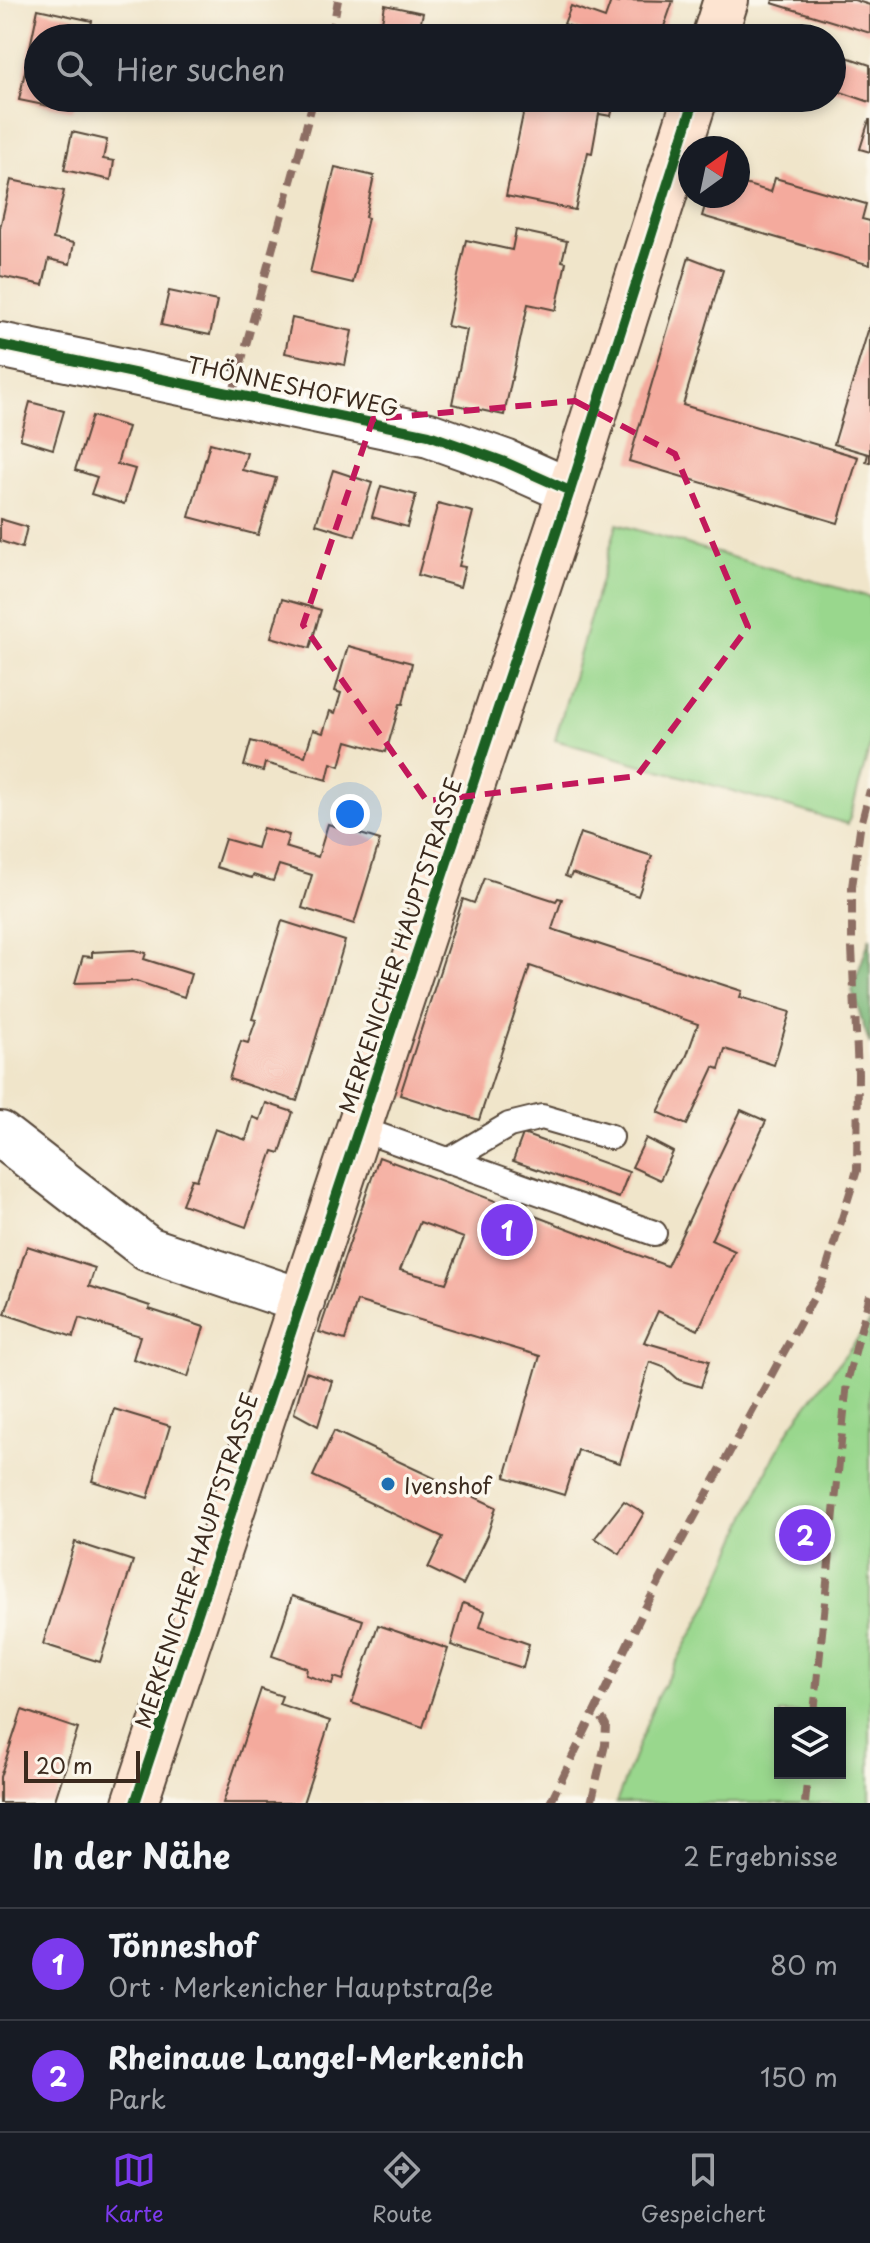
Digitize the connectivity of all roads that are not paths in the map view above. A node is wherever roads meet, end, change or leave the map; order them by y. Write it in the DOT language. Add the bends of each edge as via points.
graph roads {
  1 [pos="726,0"];
  2 [pos="718,24"];
  3 [pos="691,112"];
  4 [pos="0,345"];
  5 [pos="570,491"];
  6 [pos="360,1129"];
  7 [pos="0,1134"];
  8 [pos="611,1137"];
  9 [pos="448,1161"];
  10 [pos="654,1233"];
  11 [pos="302,1301"];
  12 [pos="135,1803"];
  1 -- 2 [label="street"];
  3 -- 5 [label="street, MERKENICHER HAUPTSTRASSE"];
  4 -- 5 [label="street, THÖNNESHOFWEG" via="429,435"];
  5 -- 6 [label="street, MERKENICHER HAUPTSTRASSE"];
  6 -- 9 [label="lane"];
  6 -- 11 [label="street, MERKENICHER HAUPTSTRASSE"];
  7 -- 11 [label="street" via="148,1249"];
  8 -- 9 [label="lane" via="542,1117 509,1125"];
  9 -- 10 [label="lane"];
  11 -- 12 [label="street, MERKENICHER HAUPTSTRASSE"];
}
